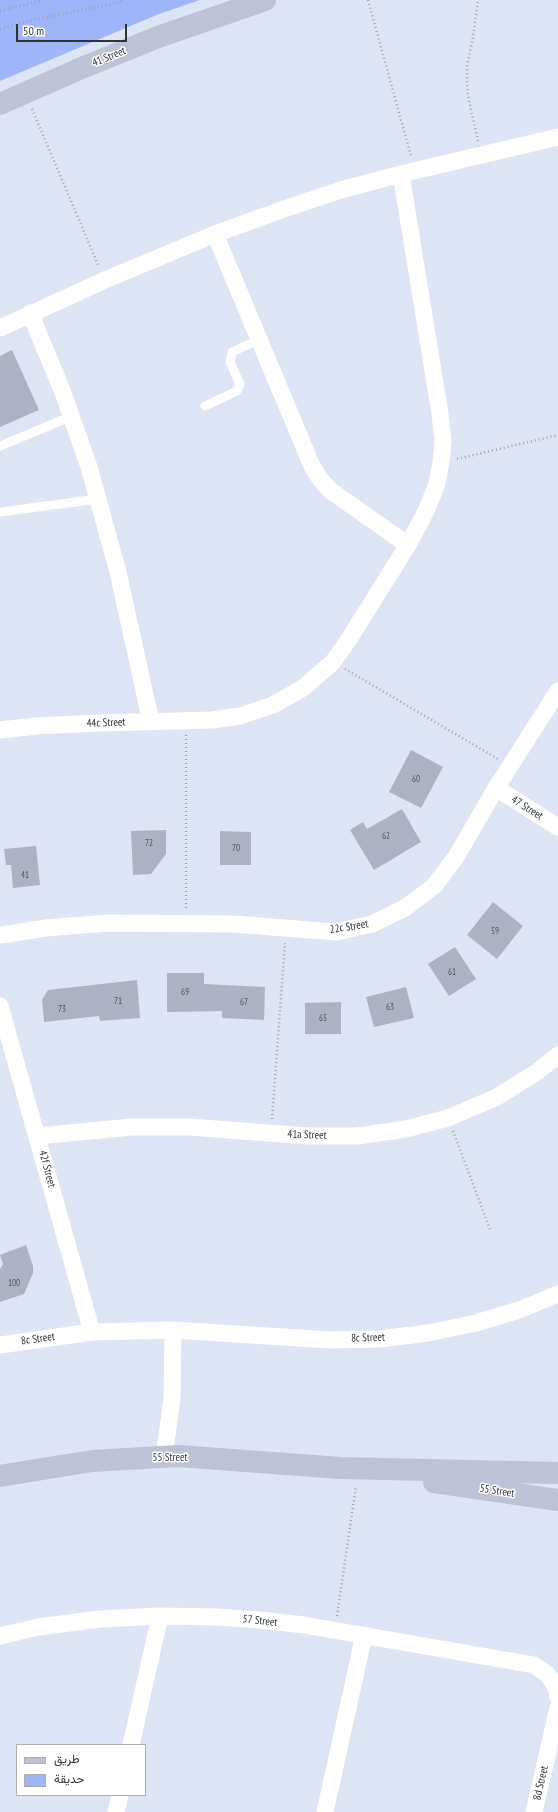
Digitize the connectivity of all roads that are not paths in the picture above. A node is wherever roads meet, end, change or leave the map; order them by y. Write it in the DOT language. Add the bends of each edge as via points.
graph roads {
  1 [pos="265,0"];
  2 [pos="0,104"];
  3 [pos="558,137"];
  4 [pos="408,172"];
  5 [pos="215,234"];
  6 [pos="30,313"];
  7 [pos="0,328"];
  8 [pos="260,339"];
  9 [pos="205,406"];
  10 [pos="72,416"];
  11 [pos="0,446"];
  12 [pos="98,499"];
  13 [pos="0,512"];
  14 [pos="408,544"];
  15 [pos="558,691"];
  16 [pos="151,722"];
  17 [pos="0,730"];
  18 [pos="496,788"];
  19 [pos="558,827"];
  20 [pos="0,934"];
  21 [pos="0,1006"];
  22 [pos="558,1055"];
  23 [pos="38,1136"];
  24 [pos="558,1294"];
  25 [pos="173,1330"];
  26 [pos="92,1332"];
  27 [pos="0,1345"];
  28 [pos="171,1456"];
  29 [pos="350,1469"];
  30 [pos="558,1473"];
  31 [pos="0,1476"];
  32 [pos="558,1500"];
  33 [pos="160,1616"];
  34 [pos="364,1635"];
  35 [pos="0,1636"];
  36 [pos="558,1697"];
  37 [pos="558,1708"];
  38 [pos="131,1744"];
  39 [pos="120,1796"];
  40 [pos="116,1812"];
  41 [pos="325,1812"];
  42 [pos="534,1812"];
  1 -- 2 [label="street, 41 Street" via="158,38"];
  3 -- 4 [label="street"];
  4 -- 5 [label="street" via="341,190"];
  4 -- 14 [label="street, 44c Street" via="443,441 436,488"];
  5 -- 6 [label="street"];
  5 -- 8 [label="street"];
  6 -- 7 [label="street"];
  6 -- 10 [label="street"];
  8 -- 9 [label="lane" via="232,352 230,362 240,384 237,391"];
  8 -- 14 [label="street" via="312,466 320,479 331,492"];
  10 -- 11 [label="lane"];
  10 -- 12 [label="street"];
  12 -- 13 [label="lane"];
  12 -- 16 [label="street" via="124,595"];
  14 -- 16 [label="street, 44c Street" via="333,662 303,688 273,705 240,716 186,722"];
  15 -- 18 [label="street, 22c Street"];
  16 -- 17 [label="street, 44c Street" via="36,726"];
  18 -- 19 [label="street, 47 Street"];
  18 -- 20 [label="street, 22c Street" via="456,856 434,886 405,908 372,924 336,932 186,922 108,923"];
  21 -- 23 [label="street, 42f Street"];
  22 -- 23 [label="street, 41a Street" via="537,1072 497,1097 448,1118 406,1129 357,1136 307,1136 132,1127"];
  23 -- 26 [label="street, 42f Street"];
  24 -- 25 [label="street, 8c Street" via="519,1310 476,1323 428,1333 379,1339 330,1340"];
  25 -- 26 [label="street, 8c Street"];
  25 -- 28 [label="street" via="172,1398 176,1420"];
  26 -- 27 [label="street, 8c Street"];
  28 -- 29 [label="street, 55 Street"];
  28 -- 31 [label="street, 55 Street" via="92,1461"];
  29 -- 30 [label="street, 55 Street"];
  29 -- 32 [label="street, 55 Street"];
  33 -- 34 [label="street, 57 Street" via="260,1620"];
  33 -- 35 [label="street, 57 Street" via="100,1619"];
  33 -- 38 [label="street"];
  34 -- 36 [label="street, 57 Street" via="534,1665 547,1674 556,1687"];
  34 -- 41 [label="street"];
  37 -- 42 [label="street, 8d Street"];
  39 -- 40 [label="street"];
}
